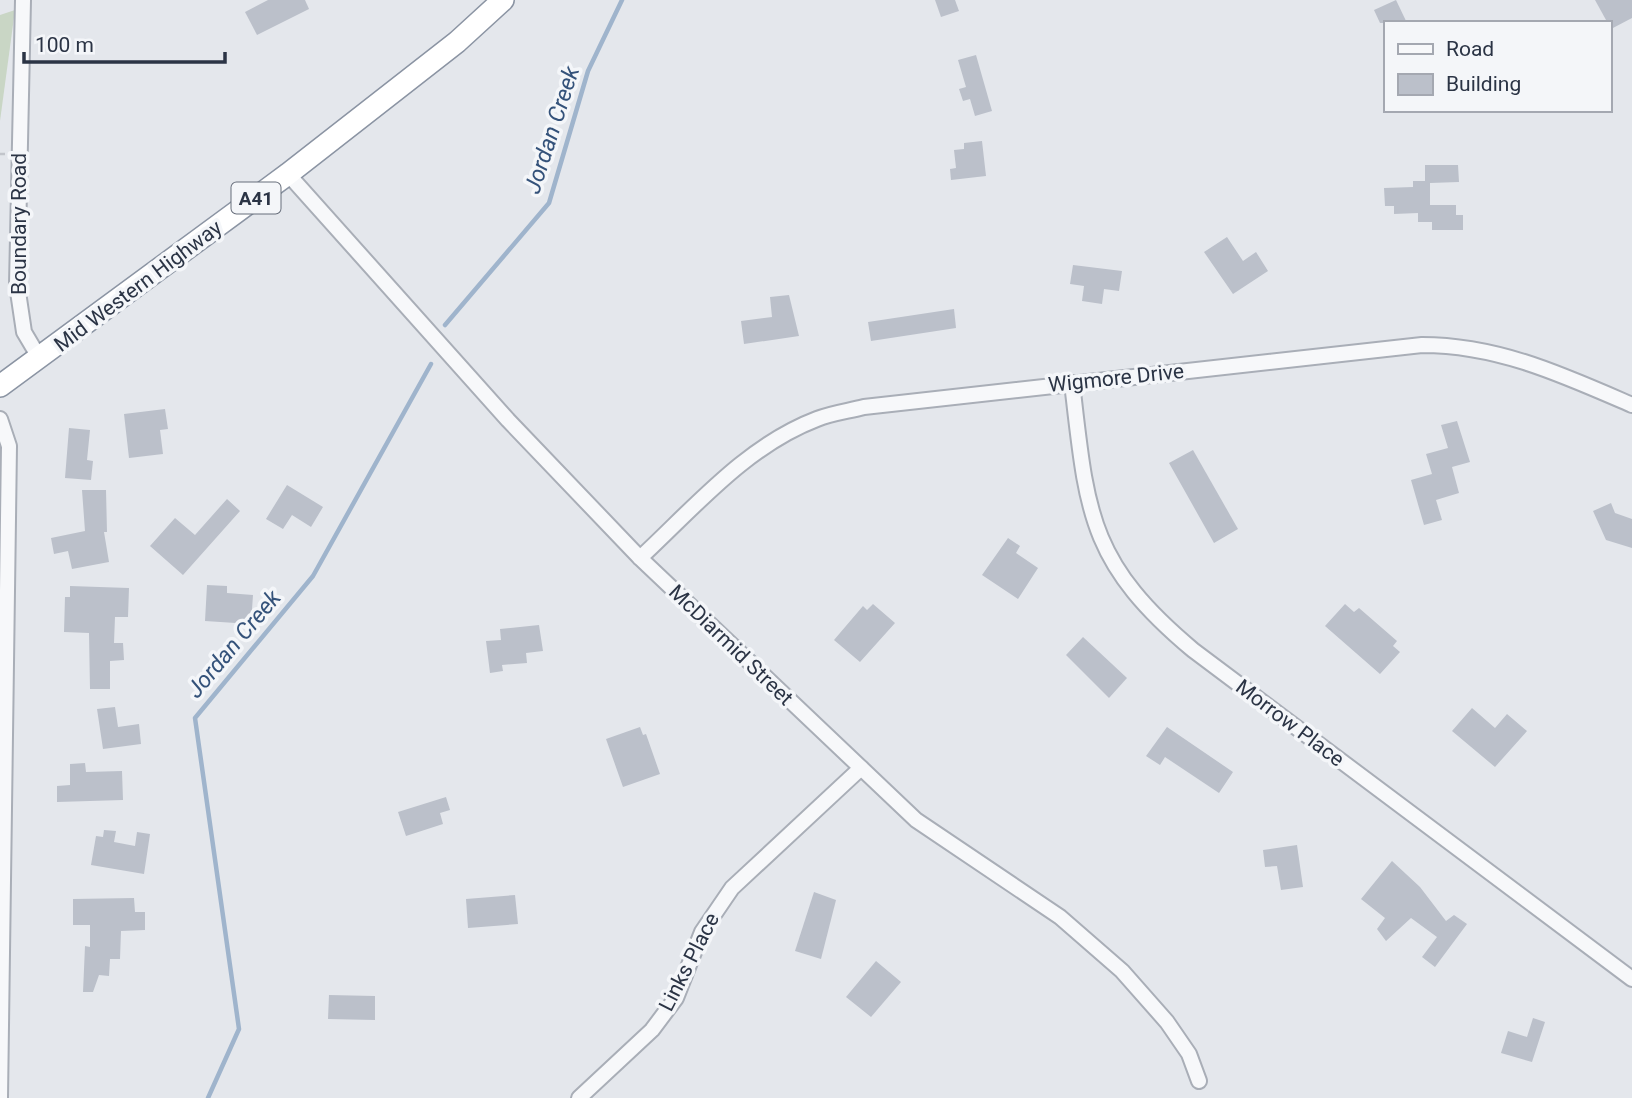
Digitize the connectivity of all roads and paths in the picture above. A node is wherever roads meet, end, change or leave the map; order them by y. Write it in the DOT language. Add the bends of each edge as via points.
graph roads {
  1 [pos="23,0"];
  2 [pos="503,0"];
  3 [pos="288,174"];
  4 [pos="40,359"];
  5 [pos="1072,383"];
  6 [pos="0,386"];
  7 [pos="1632,405"];
  8 [pos="0,419"];
  9 [pos="640,558"];
  10 [pos="861,768"];
  11 [pos="1632,979"];
  12 [pos="1199,1081"];
  13 [pos="0,1098"];
  14 [pos="579,1098"];
  1 -- 4 [label="street, Boundary Road" via="17,285 24,332"];
  2 -- 3 [label="highway, Mid Western Highway / A41" via="457,42"];
  3 -- 4 [label="highway, Mid Western Highway / A41"];
  3 -- 9 [label="street, McDiarmid Street" via="508,420"];
  4 -- 6 [label="highway, Mid Western Highway / A41"];
  5 -- 7 [label="street, Wigmore Drive" via="1372,348 1446,345 1518,359"];
  5 -- 9 [label="street, Wigmore Drive" via="908,400 818,418 739,464"];
  5 -- 11 [label="street, Morrow Place" via="1095,526 1118,572 1142,604 1193,650"];
  8 -- 13 [label="street" via="9,446"];
  9 -- 10 [label="street, McDiarmid Street"];
  10 -- 12 [label="street, McDiarmid Street" via="916,820 1060,917 1122,971 1167,1022"];
  10 -- 14 [label="street, Links Place" via="732,888 702,932 676,998 652,1030"];
}
